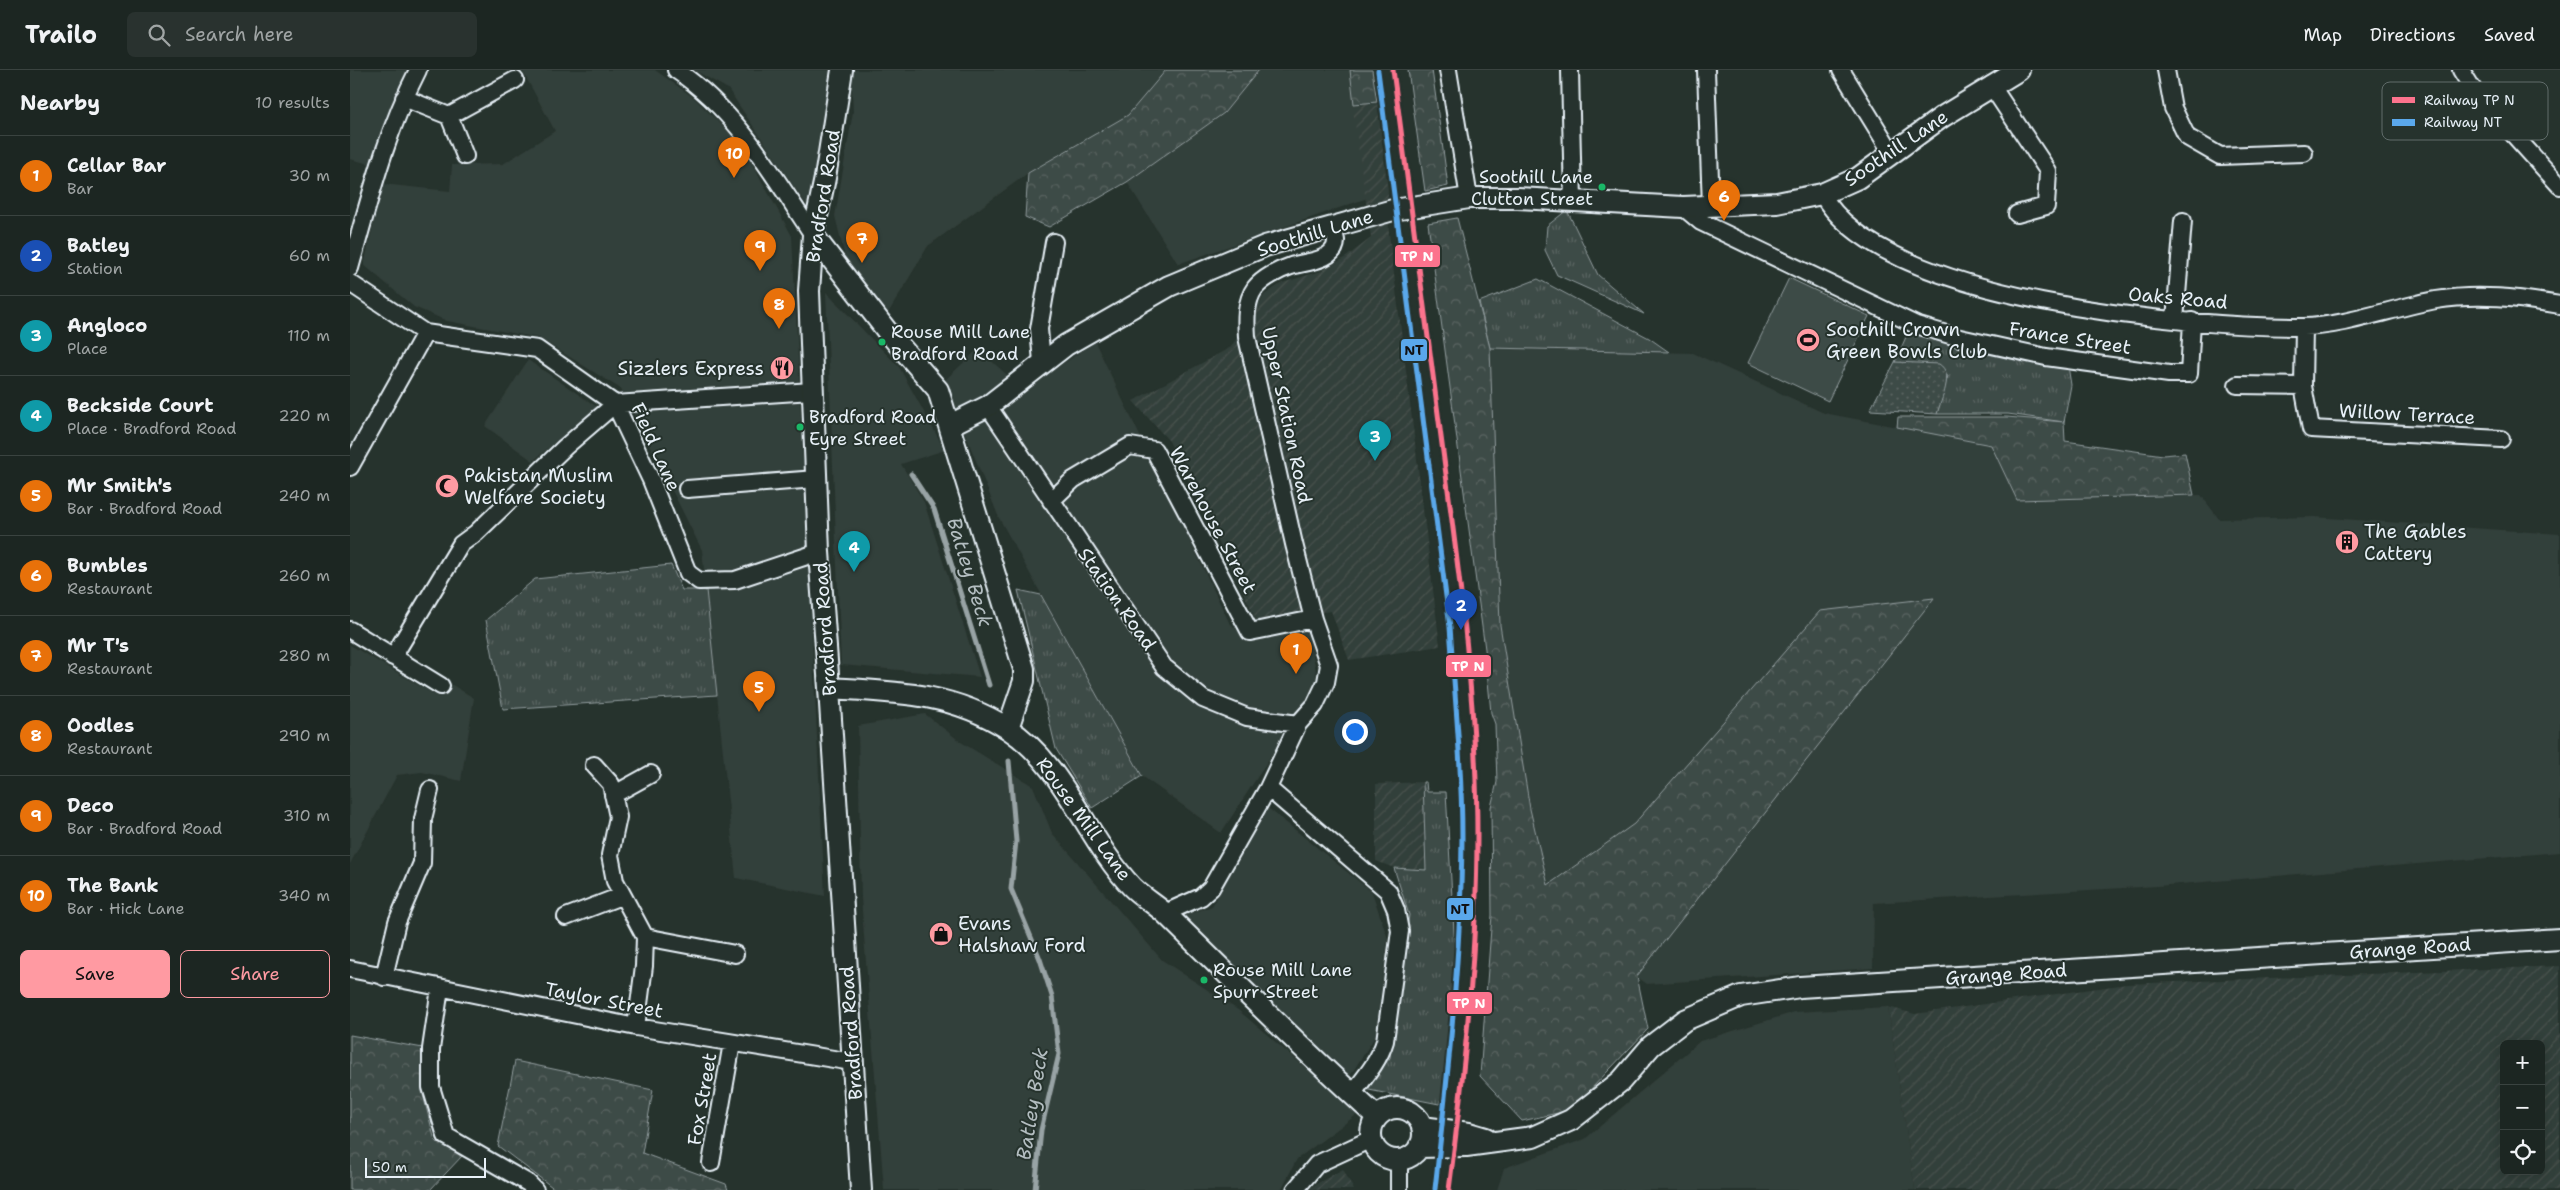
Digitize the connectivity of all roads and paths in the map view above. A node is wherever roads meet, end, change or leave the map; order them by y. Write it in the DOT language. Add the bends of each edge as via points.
graph roads {
  1 [pos="418,70"];
  2 [pos="676,70"];
  3 [pos="842,70"];
  4 [pos="1448,70"];
  5 [pos="1570,70"];
  6 [pos="1706,70"];
  7 [pos="1841,70"];
  8 [pos="2019,70"];
  9 [pos="2166,70"];
  10 [pos="2461,70"];
  11 [pos="515,80"];
  12 [pos="2469,82"];
  13 [pos="1990,85"];
  14 [pos="404,98"];
  15 [pos="449,116"];
  16 [pos="2519,140"];
  17 [pos="1892,153"];
  18 [pos="2304,153"];
  19 [pos="465,156"];
  20 [pos="2560,186"];
  21 [pos="1822,194"];
  22 [pos="1461,200"];
  23 [pos="1573,202"];
  24 [pos="1711,206"];
  25 [pos="1683,207"];
  26 [pos="2017,214"];
  27 [pos="2184,221"];
  28 [pos="1332,226"];
  29 [pos="813,235"];
  30 [pos="1054,242"];
  31 [pos="350,268"];
  32 [pos="350,283"];
  33 [pos="2560,305"];
  34 [pos="2174,320"];
  35 [pos="2192,321"];
  36 [pos="2304,327"];
  37 [pos="425,333"];
  38 [pos="1042,362"];
  39 [pos="2237,386"];
  40 [pos="2303,386"];
  41 [pos="812,391"];
  42 [pos="615,404"];
  43 [pos="988,406"];
  44 [pos="950,425"];
  45 [pos="2500,439"];
  46 [pos="350,467"];
  47 [pos="816,478"];
  48 [pos="686,489"];
  49 [pos="1051,501"];
  50 [pos="818,552"];
  51 [pos="1313,619"];
  52 [pos="350,630"];
  53 [pos="393,657"];
  54 [pos="441,686"];
  55 [pos="829,688"];
  56 [pos="1298,724"];
  57 [pos="1008,728"];
  58 [pos="594,765"];
  59 [pos="651,774"];
  60 [pos="1268,788"];
  61 [pos="430,790"];
  62 [pos="613,795"];
  63 [pos="621,896"];
  64 [pos="1165,913"];
  65 [pos="566,917"];
  66 [pos="645,937"];
  67 [pos="2560,939"];
  68 [pos="735,954"];
  69 [pos="350,969"];
  70 [pos="384,977"];
  71 [pos="440,988"];
  72 [pos="636,1027"];
  73 [pos="732,1043"];
  74 [pos="852,1062"];
  75 [pos="1352,1094"];
  76 [pos="1378,1117"];
  77 [pos="1420,1137"];
  78 [pos="1371,1138"];
  79 [pos="1399,1160"];
  80 [pos="711,1163"];
  81 [pos="535,1190"];
  82 [pos="861,1190"];
  83 [pos="1295,1190"];
  84 [pos="1399,1190"];
  1 -- 14 [label="street"];
  2 -- 29 [label="street" via="691,80 746,135"];
  3 -- 29 [label="main road, Bradford Road"];
  4 -- 22 [label="street"];
  5 -- 23 [label="street"];
  6 -- 24 [label="street"];
  7 -- 17 [label="street"];
  8 -- 13 [label="main road, Soothill Lane"];
  9 -- 18 [label="street" via="2173,108 2187,137 2220,156"];
  10 -- 12 [label="street"];
  11 -- 15 [label="street"];
  13 -- 17 [label="main road, Soothill Lane"];
  13 -- 26 [label="street" via="2048,171 2046,206"];
  14 -- 15 [label="street"];
  14 -- 31 [label="street" via="370,196"];
  15 -- 19 [label="street"];
  16 -- 20 [label="street"];
  17 -- 21 [label="main road, Soothill Lane" via="1858,178"];
  21 -- 24 [label="main road, Soothill Lane" via="1777,202"];
  21 -- 34 [label="street, Oaks Road" via="1838,217 1888,253 1940,275 2015,296"];
  22 -- 23 [label="main road, Soothill Lane" via="1518,198"];
  22 -- 28 [label="main road, Soothill Lane" via="1393,210"];
  23 -- 25 [label="main road, Soothill Lane"];
  24 -- 25 [label="main road, Soothill Lane"];
  25 -- 35 [label="street, France Street" via="1701,222 1861,299 1916,325 1960,338 2046,357 2189,374"];
  27 -- 34 [label="street"];
  28 -- 38 [label="main road, Soothill Lane" via="1265,246 1169,286"];
  28 -- 51 [label="street, Upper Station Road" via="1336,241 1334,250 1321,259 1290,266 1268,277 1254,289 1246,311 1247,337"];
  29 -- 41 [label="main road, Bradford Road" via="809,291"];
  29 -- 44 [label="main road" via="887,331 938,390"];
  30 -- 38 [label="street" via="1039,329"];
  32 -- 37 [label="street, Field Lane"];
  33 -- 36 [label="street, Oaks Road" via="2485,296 2438,300"];
  34 -- 35 [label="street, Oaks Road"];
  35 -- 36 [label="street, Oaks Road"];
  36 -- 40 [label="street"];
  37 -- 42 [label="street, Field Lane" via="537,349"];
  37 -- 46 [label="street"];
  38 -- 43 [label="main road, Soothill Lane"];
  39 -- 40 [label="street"];
  40 -- 45 [label="street, Willow Terrace" via="2311,429"];
  41 -- 42 [label="street"];
  41 -- 47 [label="main road, Bradford Road"];
  42 -- 50 [label="street, Field Lane" via="651,480 688,573 699,581 735,580"];
  42 -- 53 [label="street" via="461,544"];
  43 -- 44 [label="main road, Soothill Lane"];
  43 -- 49 [label="street, Station Road"];
  44 -- 57 [label="main road" via="1024,669 1024,681"];
  47 -- 48 [label="street"];
  47 -- 50 [label="main road, Bradford Road"];
  49 -- 51 [label="street, Warehouse Street" via="1073,480 1130,446 1154,450 1250,632"];
  49 -- 56 [label="street, Station Road" via="1164,667 1203,699 1247,717"];
  50 -- 55 [label="main road, Bradford Road"];
  51 -- 56 [label="street" via="1329,665 1326,682 1315,705"];
  52 -- 53 [label="street"];
  53 -- 54 [label="street"];
  55 -- 57 [label="main road, Rouse Mill Lane" via="932,696 977,712"];
  55 -- 74 [label="main road, Bradford Road"];
  56 -- 60 [label="street"];
  57 -- 64 [label="main road, Rouse Mill Lane" via="1034,750 1058,780 1103,851 1133,888"];
  58 -- 62 [label="street" via="611,784"];
  59 -- 62 [label="street"];
  60 -- 64 [label="street" via="1210,888 1201,897"];
  60 -- 75 [label="street" via="1371,874 1388,891 1396,910 1400,931 1385,1040 1378,1059"];
  61 -- 70 [label="street" via="423,819 422,863 398,922"];
  62 -- 63 [label="street" via="618,816 610,855"];
  63 -- 65 [label="street"];
  63 -- 66 [label="street"];
  64 -- 75 [label="main road, Rouse Mill Lane"];
  66 -- 68 [label="street"];
  66 -- 72 [label="street"];
  67 -- 77 [label="main road, Grange Road" via="1800,987 1741,996 1685,1020 1651,1046 1620,1081 1571,1120 1533,1137 1498,1142 1470,1133"];
  69 -- 70 [label="street, Taylor Street"];
  70 -- 71 [label="street, Taylor Street"];
  71 -- 72 [label="street, Taylor Street"];
  71 -- 81 [label="street" via="431,1050 431,1086 446,1136"];
  72 -- 73 [label="street, Taylor Street"];
  73 -- 74 [label="street, Taylor Street"];
  73 -- 80 [label="street, Fox Street"];
  74 -- 82 [label="main road, Bradford Road"];
  75 -- 76 [label="main road, Rouse Mill Lane"];
  76 -- 77 [label="main road" via="1391,1109 1407,1110 1419,1120"];
  76 -- 78 [label="main road"];
  77 -- 79 [label="main road" via="1407,1158"];
  78 -- 79 [label="main road" via="1384,1157"];
  78 -- 83 [label="street" via="1317,1164"];
  79 -- 84 [label="street"];
}
